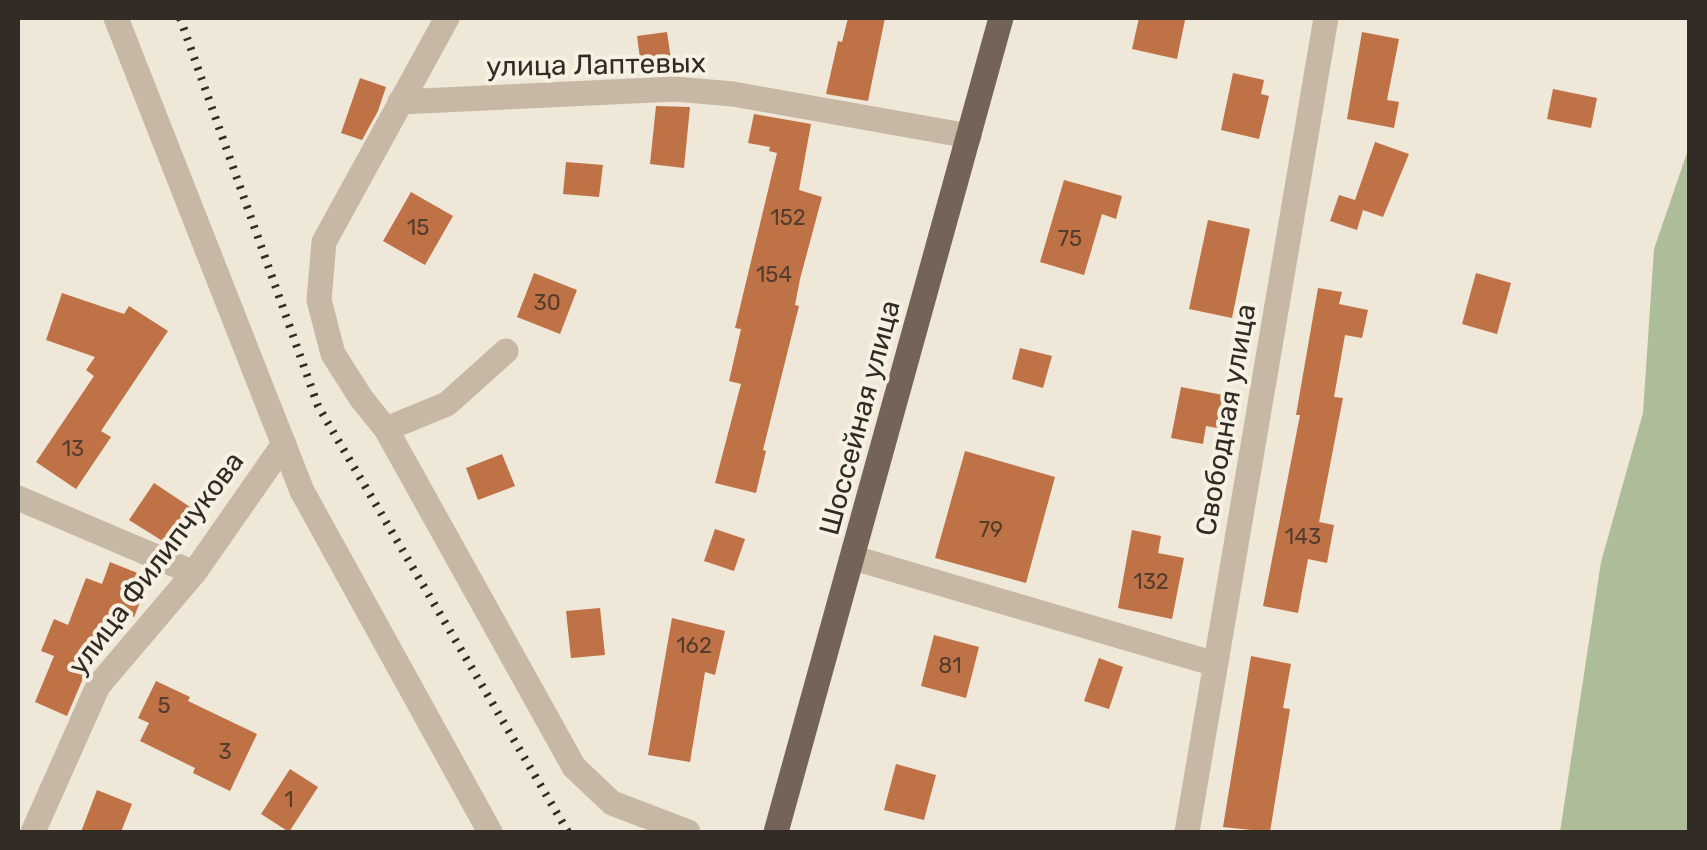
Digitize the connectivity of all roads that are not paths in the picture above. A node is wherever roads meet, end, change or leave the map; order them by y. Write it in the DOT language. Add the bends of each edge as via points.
graph roads {
  1 [pos="116,18"];
  2 [pos="447,18"];
  3 [pos="1001,18"];
  4 [pos="1326,18"];
  5 [pos="400,102"];
  6 [pos="969,136"];
  7 [pos="506,351"];
  8 [pos="386,429"];
  9 [pos="284,444"];
  10 [pos="18,498"];
  11 [pos="854,558"];
  12 [pos="194,572"];
  13 [pos="1216,664"];
  14 [pos="33,832"];
  15 [pos="490,832"];
  16 [pos="688,832"];
  17 [pos="776,832"];
  18 [pos="1187,832"];
  1 -- 9 [label="street"];
  2 -- 5 [label="street"];
  3 -- 6 [label="main road, Шоссейная улица"];
  4 -- 13 [label="street, Свободная улица"];
  5 -- 6 [label="street, улица Лаптевых" via="675,89"];
  5 -- 8 [label="street" via="324,242 319,300 334,354"];
  6 -- 11 [label="main road, Шоссейная улица"];
  7 -- 8 [label="street" via="447,404"];
  8 -- 16 [label="street" via="574,767 612,803"];
  9 -- 12 [label="street, улица Филипчукова"];
  9 -- 15 [label="street" via="302,491"];
  10 -- 12 [label="street"];
  11 -- 13 [label="street"];
  11 -- 17 [label="main road, Шоссейная улица"];
  12 -- 14 [label="street, улица Филипчукова" via="98,686"];
  13 -- 18 [label="street, Свободная улица"];
}
